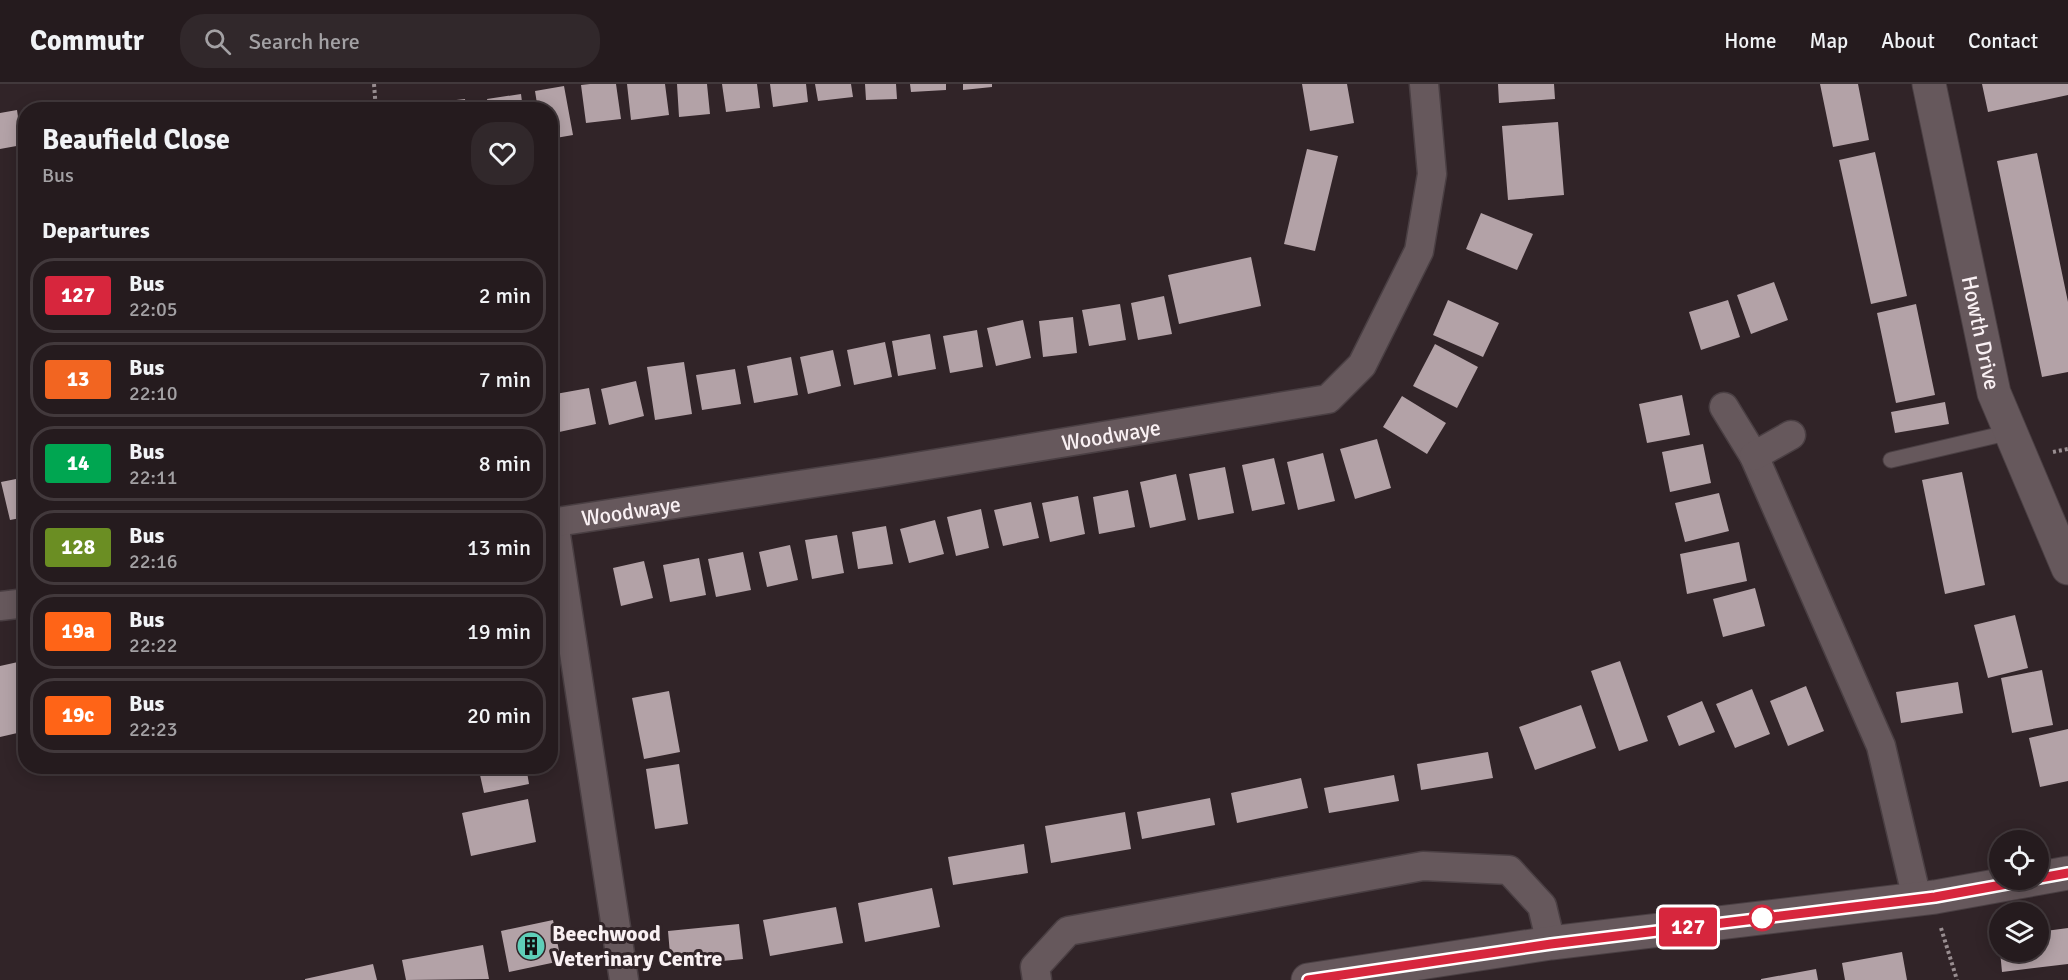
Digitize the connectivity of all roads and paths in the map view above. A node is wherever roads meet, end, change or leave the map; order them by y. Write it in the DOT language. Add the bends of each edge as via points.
graph roads {
  1 [pos="374,84"];
  2 [pos="1424,84"];
  3 [pos="1929,84"];
  4 [pos="375,102"];
  5 [pos="1724,407"];
  6 [pos="2011,432"];
  7 [pos="1791,435"];
  8 [pos="1754,456"];
  9 [pos="1891,460"];
  10 [pos="558,522"];
  11 [pos="558,561"];
  12 [pos="2068,568"];
  13 [pos="18,604"];
  14 [pos="0,606"];
  15 [pos="2068,873"];
  16 [pos="1926,898"];
  17 [pos="1551,944"];
  18 [pos="624,980"];
  19 [pos="1037,980"];
  20 [pos="1308,980"];
  21 [pos="1957,980"];
  1 -- 4 [label="path"];
  2 -- 10 [label="street, Woodwaye" via="1432,174 1419,251 1362,365 1328,399 879,474"];
  3 -- 6 [label="street, Howth Drive" via="1994,393"];
  5 -- 8 [label="street"];
  6 -- 9 [label="lane"];
  6 -- 12 [label="street, Howth Drive"];
  7 -- 8 [label="street"];
  8 -- 16 [label="street" via="1881,746"];
  11 -- 18 [label="street, Woodwaye"];
  13 -- 14 [label="street"];
  15 -- 16 [label="street"];
  16 -- 17 [label="street"];
  16 -- 21 [label="path"];
  17 -- 19 [label="street" via="1542,906 1509,870 1423,866 1068,931 1035,967"];
  17 -- 20 [label="street"];
}
